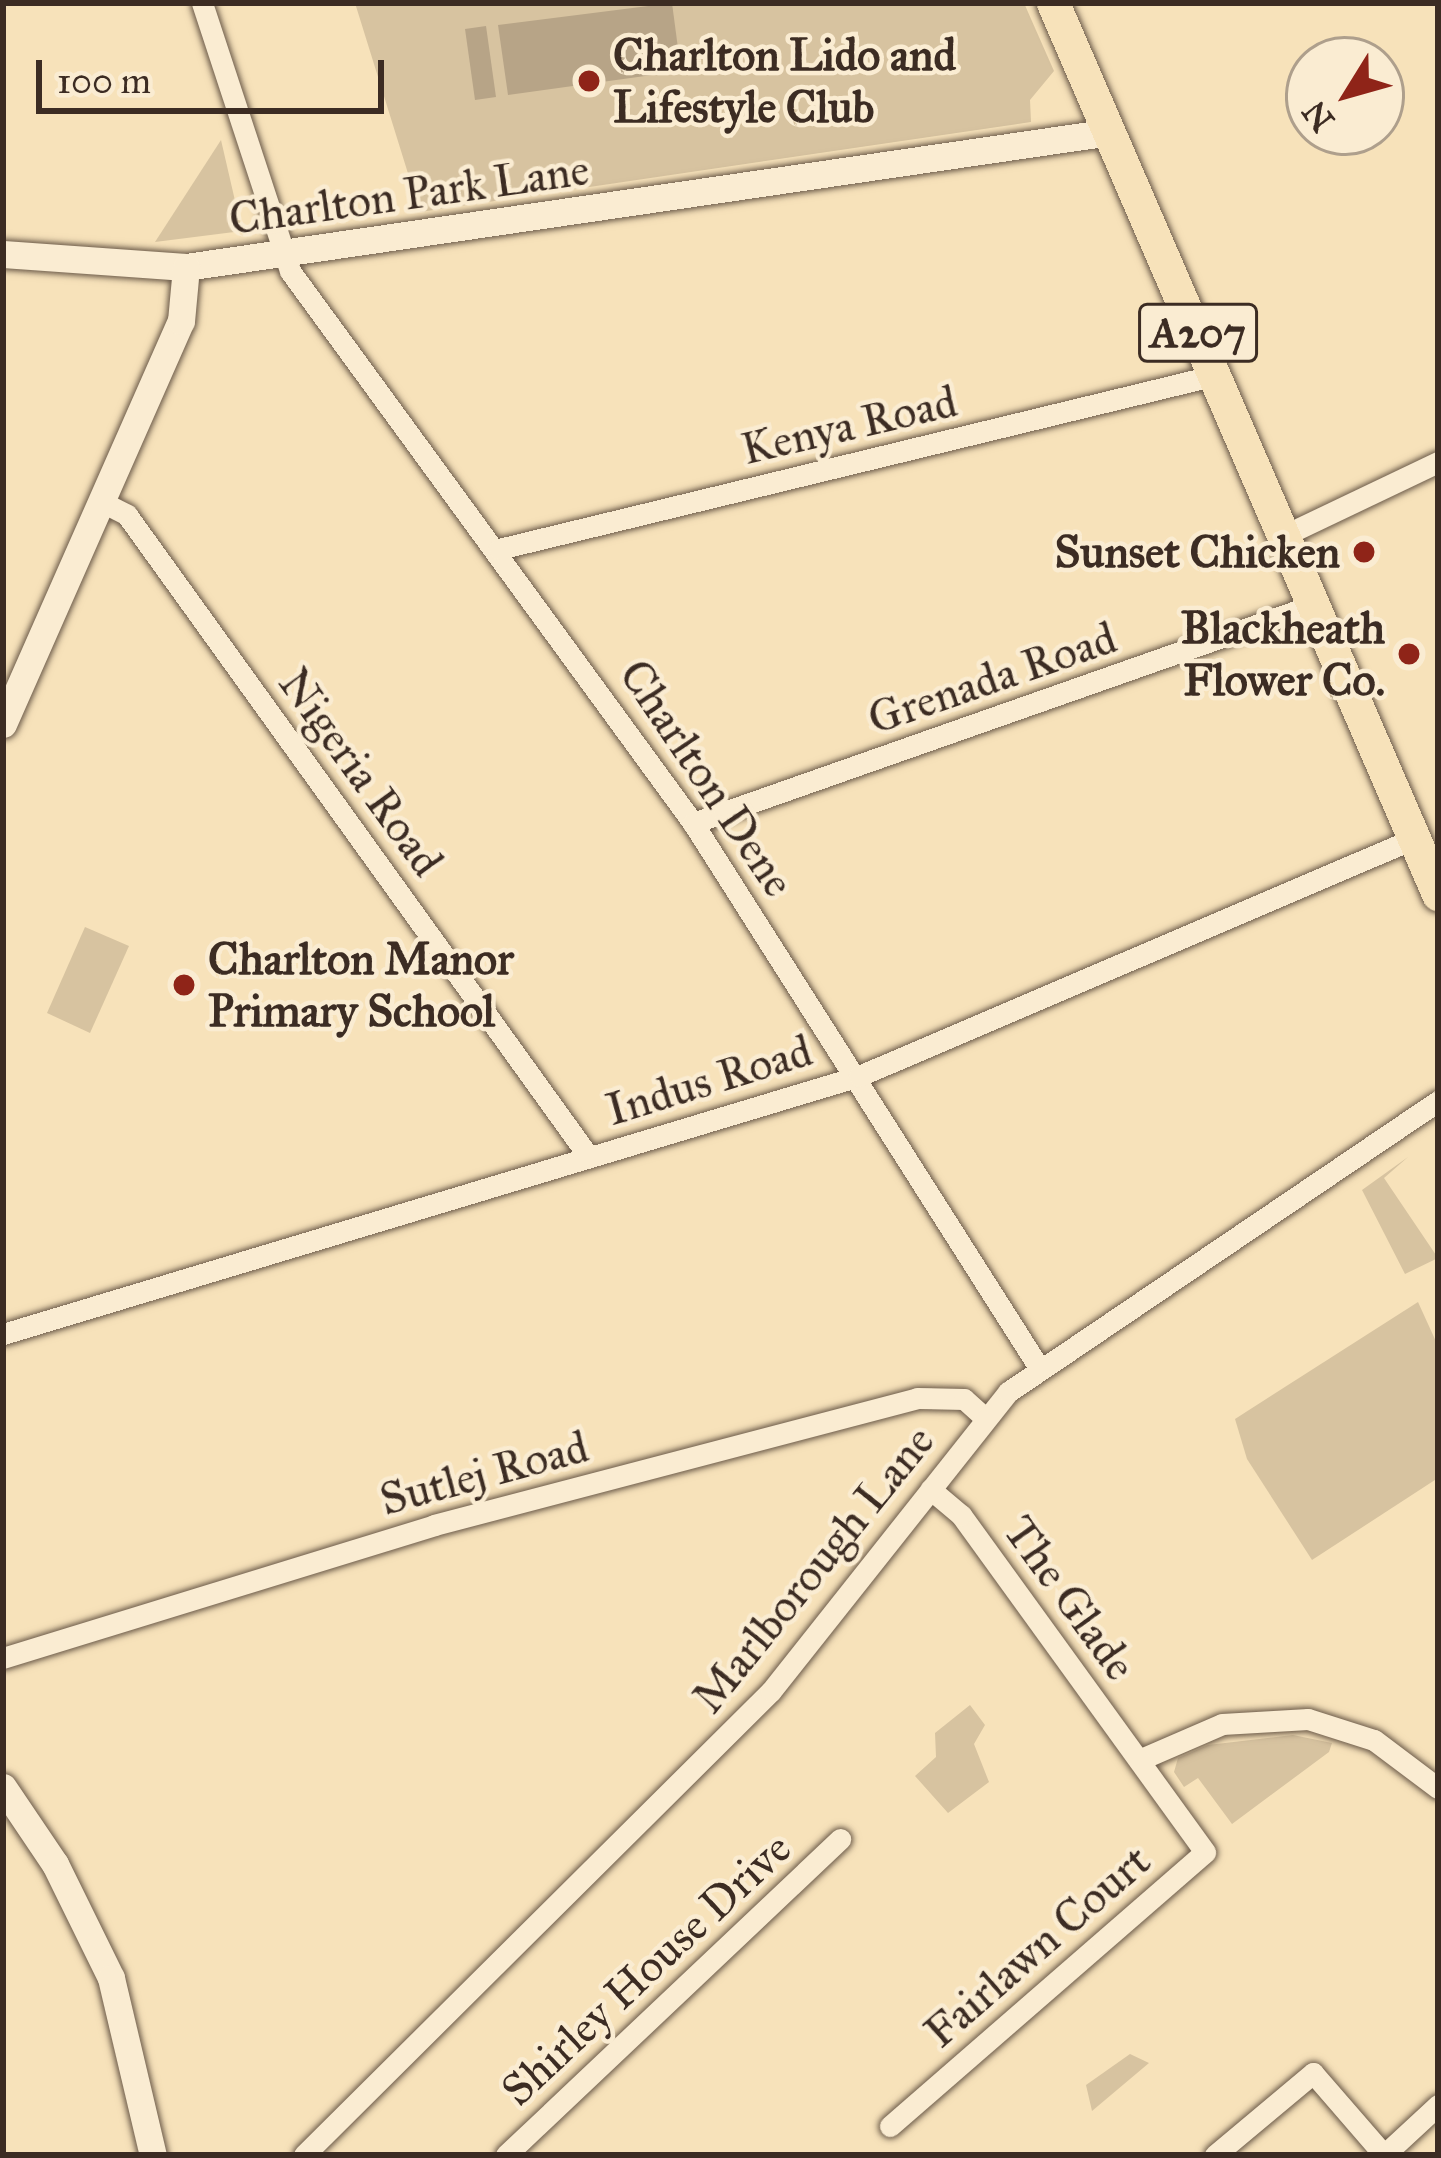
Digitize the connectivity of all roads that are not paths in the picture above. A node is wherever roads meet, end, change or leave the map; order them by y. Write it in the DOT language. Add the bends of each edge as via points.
graph roads {
  1 [pos="202,3"];
  2 [pos="1053,3"];
  3 [pos="1110,132"];
  4 [pos="3,254"];
  5 [pos="281,255"];
  6 [pos="186,267"];
  7 [pos="1216,375"];
  8 [pos="1438,462"];
  9 [pos="101,502"];
  10 [pos="1286,535"];
  11 [pos="500,549"];
  12 [pos="1316,604"];
  13 [pos="3,724"];
  14 [pos="693,824"];
  15 [pos="1415,838"];
  16 [pos="1438,894"];
  17 [pos="860,1076"];
  18 [pos="1438,1101"];
  19 [pos="590,1157"];
  20 [pos="3,1334"];
  21 [pos="1038,1366"];
  22 [pos="986,1418"];
  23 [pos="930,1489"];
  24 [pos="3,1658"];
  25 [pos="1139,1760"];
  26 [pos="3,1787"];
  27 [pos="1438,1788"];
  28 [pos="840,1839"];
  29 [pos="1438,2105"];
  30 [pos="890,2126"];
  31 [pos="153,2155"];
  32 [pos="304,2155"];
  33 [pos="506,2155"];
  34 [pos="1215,2155"];
  35 [pos="1384,2155"];
  1 -- 5 [label="street, Charlton Dene"];
  2 -- 3 [label="main road, A207"];
  3 -- 5 [label="street, Charlton Park Lane"];
  3 -- 7 [label="main road, A207"];
  4 -- 6 [label="street, Charlton Park Lane"];
  5 -- 6 [label="street, Charlton Park Lane"];
  5 -- 11 [label="street, Charlton Dene"];
  6 -- 9 [label="street" via="181,321"];
  7 -- 10 [label="main road, A207"];
  7 -- 11 [label="street, Kenya Road"];
  8 -- 10 [label="street"];
  9 -- 13 [label="street"];
  9 -- 19 [label="street, Nigeria Road" via="127,515"];
  10 -- 12 [label="main road, A207"];
  11 -- 14 [label="street, Charlton Dene"];
  12 -- 14 [label="street, Grenada Road"];
  12 -- 15 [label="main road, A207"];
  14 -- 17 [label="street, Charlton Dene"];
  15 -- 16 [label="main road, A207"];
  15 -- 17 [label="street, Indus Road"];
  17 -- 19 [label="street, Indus Road"];
  17 -- 21 [label="street, Charlton Dene"];
  18 -- 21 [label="street, Marlborough Lane"];
  19 -- 20 [label="street, Indus Road"];
  21 -- 22 [label="street, Marlborough Lane"];
  22 -- 23 [label="street, Marlborough Lane"];
  22 -- 24 [label="street, Sutlej Road" via="964,1400 917,1398 434,1525"];
  23 -- 25 [label="street, The Glade" via="961,1515"];
  23 -- 32 [label="street, Marlborough Lane" via="730,1736"];
  25 -- 27 [label="street" via="1222,1724 1308,1719 1374,1740"];
  25 -- 30 [label="street, Fairlawn Court" via="1205,1852"];
  26 -- 31 [label="street" via="55,1864 111,1978"];
  28 -- 33 [label="street, Shirley House Drive"];
  29 -- 35 [label="street"];
  34 -- 35 [label="street" via="1313,2073"];
}
